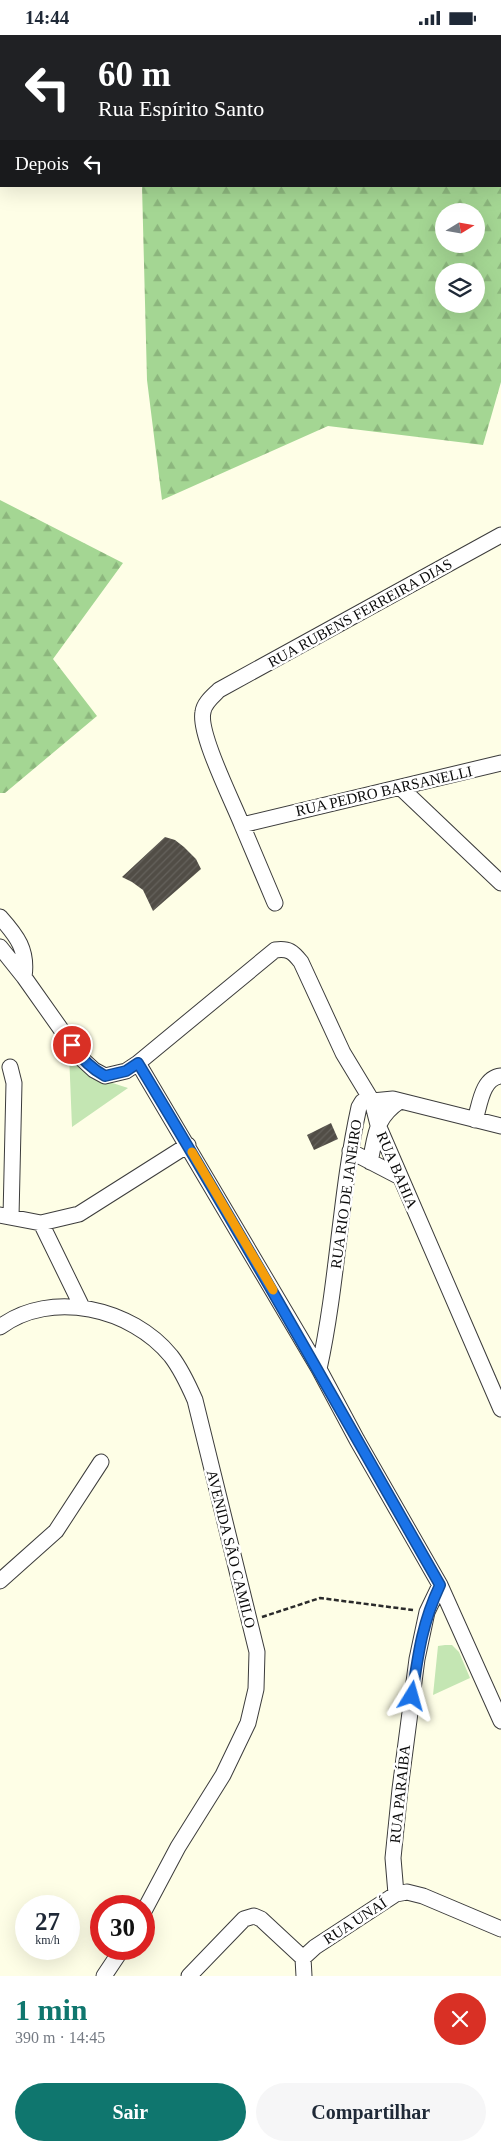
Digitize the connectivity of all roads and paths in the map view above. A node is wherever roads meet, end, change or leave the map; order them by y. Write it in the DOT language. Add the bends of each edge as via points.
graph roads {
  1 [pos="501,535"];
  2 [pos="501,763"];
  3 [pos="401,788"];
  4 [pos="242,825"];
  5 [pos="501,883"];
  6 [pos="275,903"];
  7 [pos="0,917"];
  8 [pos="3,956"];
  9 [pos="24,977"];
  10 [pos="138,1063"];
  11 [pos="10,1067"];
  12 [pos="501,1076"];
  13 [pos="372,1101"];
  14 [pos="400,1101"];
  15 [pos="475,1120"];
  16 [pos="378,1125"];
  17 [pos="501,1126"];
  18 [pos="188,1145"];
  19 [pos="350,1151"];
  20 [pos="370,1161"];
  21 [pos="400,1177"];
  22 [pos="6,1216"];
  23 [pos="41,1223"];
  24 [pos="82,1307"];
  25 [pos="0,1327"];
  26 [pos="318,1369"];
  27 [pos="501,1409"];
  28 [pos="101,1462"];
  29 [pos="0,1581"];
  30 [pos="440,1585"];
  31 [pos="427,1612"];
  32 [pos="249,1622"];
  33 [pos="501,1721"];
  34 [pos="396,1894"];
  35 [pos="152,1895"];
  36 [pos="501,1929"];
  37 [pos="303,1958"];
  38 [pos="115,1960"];
  39 [pos="104,1976"];
  40 [pos="189,1976"];
  41 [pos="304,1976"];
  1 -- 4 [label="street, RUA RUBENS FERREIRA DIAS" via="219,690 209,700 202,711 204,729"];
  2 -- 3 [label="street, RUA PEDRO BARSANELLI"];
  3 -- 4 [label="street, RUA PEDRO BARSANELLI"];
  3 -- 5 [label="street"];
  4 -- 6 [label="street"];
  7 -- 9 [label="street" via="24,952"];
  8 -- 9 [label="street"];
  9 -- 10 [label="street" via="82,1059 94,1070 105,1076 114,1075"];
  10 -- 13 [label="street, RUA BAHIA" via="275,949 285,948 301,962 343,1053"];
  10 -- 18 [label="street"];
  11 -- 22 [label="street" via="14,1083"];
  12 -- 15 [label="street" via="488,1082"];
  13 -- 14 [label="street, RUA RIO DE JANEIRO"];
  13 -- 16 [label="street, RUA BAHIA"];
  13 -- 19 [label="street, RUA RIO DE JANEIRO" via="362,1102 359,1107"];
  14 -- 15 [label="street, RUA RIO DE JANEIRO"];
  14 -- 16 [label="street" via="385,1113"];
  15 -- 17 [label="street, RUA RIO DE JANEIRO"];
  16 -- 20 [label="street"];
  16 -- 21 [label="street, RUA BAHIA"];
  18 -- 23 [label="street" via="79,1214"];
  18 -- 26 [label="street"];
  19 -- 20 [label="street"];
  19 -- 26 [label="street, RUA RIO DE JANEIRO" via="329,1322"];
  20 -- 21 [label="street"];
  21 -- 27 [label="street, RUA BAHIA"];
  22 -- 23 [label="street"];
  23 -- 24 [label="street"];
  24 -- 25 [label="street, AVENIDA SÃO CAMILO" via="34,1310 12,1318"];
  24 -- 32 [label="street, AVENIDA SÃO CAMILO" via="123,1320 147,1335 170,1355 184,1376 195,1400"];
  26 -- 30 [label="street"];
  28 -- 29 [label="street" via="56,1531"];
  30 -- 31 [label="street, RUA PARAÍBA"];
  30 -- 33 [label="street"];
  31 -- 32 [label="path" via="320,1598"];
  31 -- 34 [label="street, RUA PARAÍBA" via="417,1659 400,1789 393,1857"];
  32 -- 35 [label="street, AVENIDA SÃO CAMILO" via="257,1652 256,1689 248,1723 223,1775"];
  34 -- 36 [label="street" via="407,1892 423,1896"];
  34 -- 37 [label="street, RUA UNAÍ"];
  37 -- 40 [label="street" via="254,1916 244,1919"];
  37 -- 41 [label="street"];
  38 -- 39 [label="street"];
}
